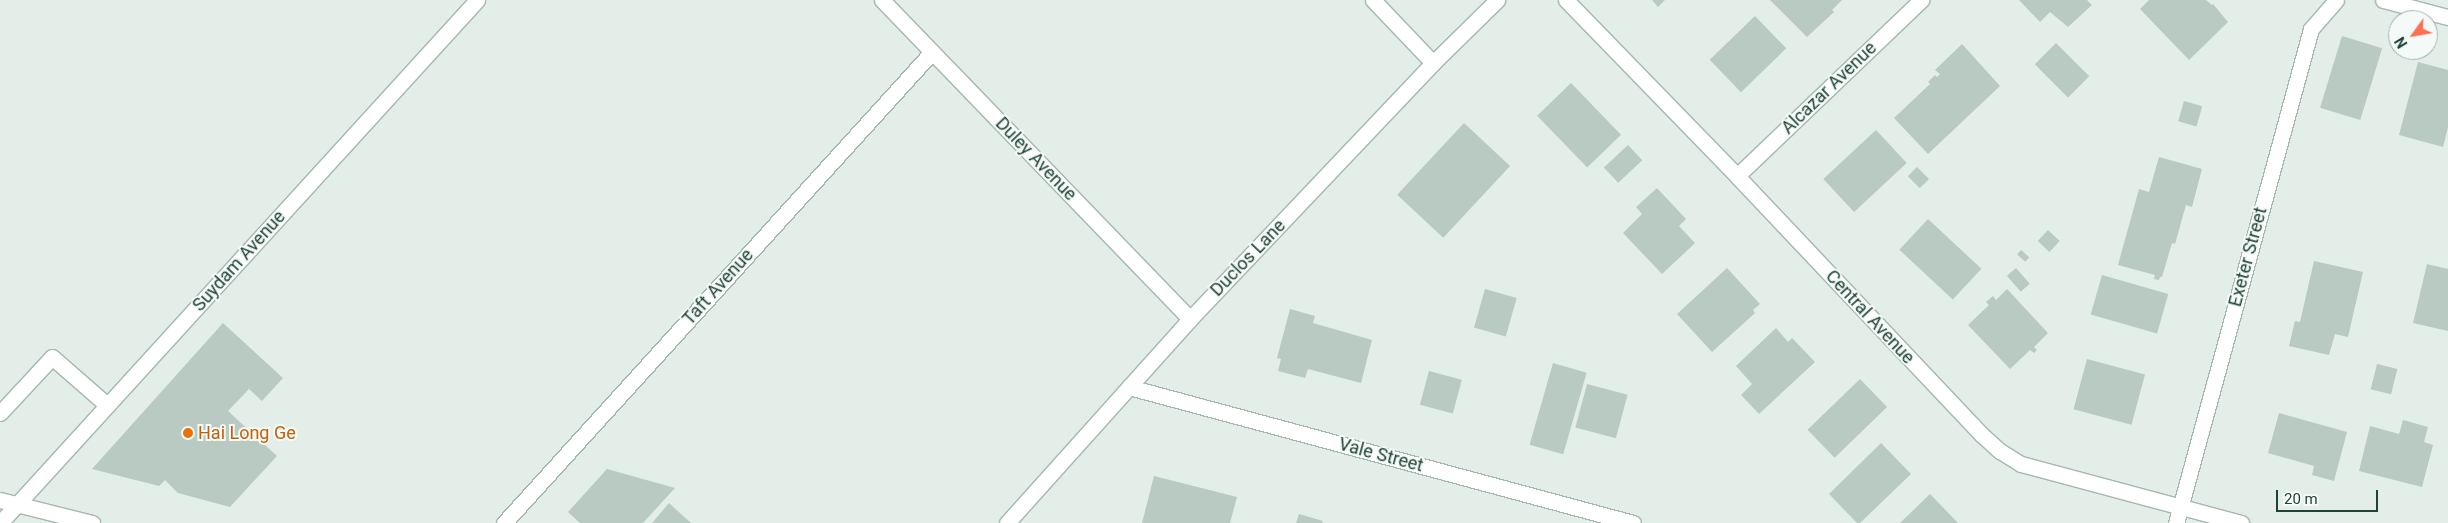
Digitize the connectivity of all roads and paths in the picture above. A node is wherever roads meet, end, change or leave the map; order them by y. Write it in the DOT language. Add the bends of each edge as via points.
graph roads {
  1 [pos="477,0"];
  2 [pos="882,0"];
  3 [pos="1372,0"];
  4 [pos="1497,0"];
  5 [pos="1566,0"];
  6 [pos="1921,0"];
  7 [pos="2336,0"];
  8 [pos="2383,0"];
  9 [pos="2448,17"];
  10 [pos="932,52"];
  11 [pos="1433,63"];
  12 [pos="1737,176"];
  13 [pos="1190,319"];
  14 [pos="1130,387"];
  15 [pos="107,405"];
  16 [pos="0,413"];
  17 [pos="0,500"];
  18 [pos="17,504"];
  19 [pos="2180,507"];
  20 [pos="0,522"];
  21 [pos="92,523"];
  22 [pos="504,523"];
  23 [pos="1006,523"];
  24 [pos="1633,523"];
  25 [pos="2176,523"];
  26 [pos="2241,523"];
  1 -- 15 [label="street, Suydam Avenue"];
  2 -- 10 [label="street, Duley Avenue"];
  3 -- 11 [label="street"];
  4 -- 11 [label="street, Duclos Lane"];
  5 -- 12 [label="street, Central Avenue"];
  6 -- 12 [label="street, Alcazar Avenue"];
  7 -- 19 [label="street, Exeter Street" via="2311,29"];
  8 -- 9 [label="street"];
  10 -- 13 [label="street, Duley Avenue"];
  10 -- 22 [label="street, Taft Avenue"];
  11 -- 13 [label="street, Duclos Lane"];
  12 -- 19 [label="street, Central Avenue" via="2000,451 2021,464"];
  13 -- 14 [label="street, Duclos Lane"];
  14 -- 23 [label="street, Duclos Lane"];
  14 -- 24 [label="street, Vale Street"];
  15 -- 16 [label="street" via="52,357"];
  15 -- 18 [label="street, Suydam Avenue"];
  17 -- 18 [label="street"];
  18 -- 20 [label="street, Suydam Avenue"];
  18 -- 21 [label="street"];
  19 -- 25 [label="street, Exeter Street"];
  19 -- 26 [label="street, Central Avenue"];
}
